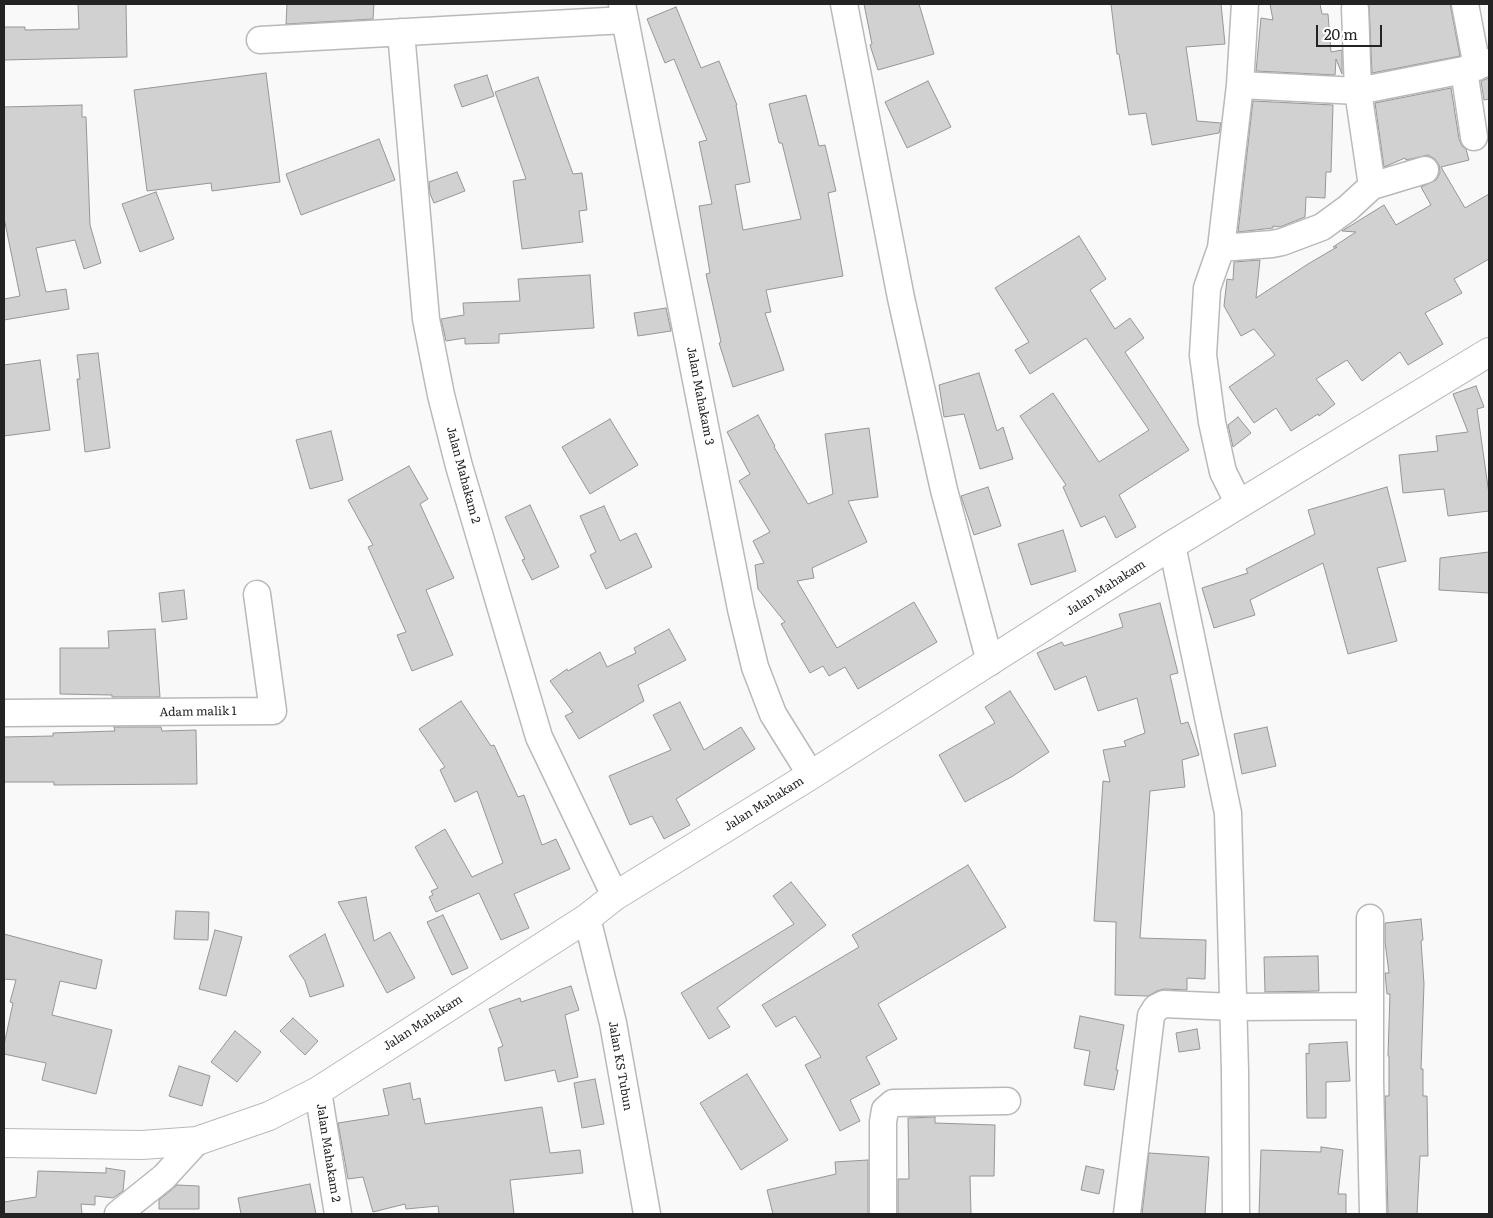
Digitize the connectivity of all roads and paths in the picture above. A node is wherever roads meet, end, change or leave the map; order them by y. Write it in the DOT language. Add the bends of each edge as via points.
graph roads {
  1 [pos="844,4"];
  2 [pos="1245,4"];
  3 [pos="1465,4"];
  4 [pos="1355,8"];
  5 [pos="624,12"];
  6 [pos="402,32"];
  7 [pos="260,40"];
  8 [pos="1477,66"];
  9 [pos="1240,85"];
  10 [pos="1358,91"];
  11 [pos="1474,137"];
  12 [pos="1425,170"];
  13 [pos="1372,186"];
  14 [pos="1221,248"];
  15 [pos="1489,352"];
  16 [pos="1240,504"];
  17 [pos="1172,545"];
  18 [pos="257,594"];
  19 [pos="990,662"];
  20 [pos="4,714"];
  21 [pos="811,775"];
  22 [pos="615,896"];
  23 [pos="587,918"];
  24 [pos="1370,918"];
  25 [pos="1370,1006"];
  26 [pos="1233,1007"];
  27 [pos="318,1091"];
  28 [pos="1007,1101"];
  29 [pos="197,1141"];
  30 [pos="4,1143"];
  31 [pos="118,1214"];
  32 [pos="338,1214"];
  33 [pos="647,1214"];
  34 [pos="882,1214"];
  35 [pos="1127,1214"];
  36 [pos="1236,1214"];
  37 [pos="1373,1214"];
  1 -- 19 [label="street" via="899,288 944,490"];
  2 -- 9 [label="street"];
  3 -- 8 [label="street"];
  4 -- 10 [label="street"];
  5 -- 6 [label="street"];
  5 -- 21 [label="street, Jalan Mahakam 3" via="754,667 773,714"];
  6 -- 7 [label="street"];
  6 -- 22 [label="street, Jalan Mahakam 2" via="426,319 441,395 539,737"];
  8 -- 10 [label="street"];
  8 -- 11 [label="street"];
  9 -- 10 [label="street"];
  9 -- 14 [label="street"];
  10 -- 13 [label="street"];
  12 -- 13 [label="street"];
  13 -- 14 [label="street" via="1322,227 1272,244"];
  14 -- 16 [label="street" via="1207,288 1203,355 1223,472"];
  15 -- 16 [label="street, Jalan Mahakam"];
  16 -- 17 [label="street, Jalan Mahakam"];
  17 -- 19 [label="street, Jalan Mahakam"];
  17 -- 26 [label="street" via="1228,813"];
  18 -- 20 [label="street, Adam malik 1" via="273,711"];
  19 -- 21 [label="street, Jalan Mahakam"];
  21 -- 22 [label="street, Jalan Mahakam"];
  22 -- 23 [label="street, Jalan Mahakam"];
  23 -- 27 [label="street, Jalan Mahakam"];
  23 -- 33 [label="street, Jalan KS Tubun" via="613,1023"];
  24 -- 25 [label="street"];
  25 -- 26 [label="street"];
  25 -- 37 [label="street"];
  26 -- 35 [label="street" via="1164,1004 1151,1016"];
  26 -- 36 [label="street"];
  27 -- 29 [label="street, Jalan Mahakam" via="269,1116"];
  27 -- 32 [label="street, Jalan Mahakam 2"];
  28 -- 34 [label="street" via="893,1103 885,1110"];
  29 -- 30 [label="street, Jalan Mahakam" via="142,1145"];
  29 -- 31 [label="street" via="164,1178"];
}
